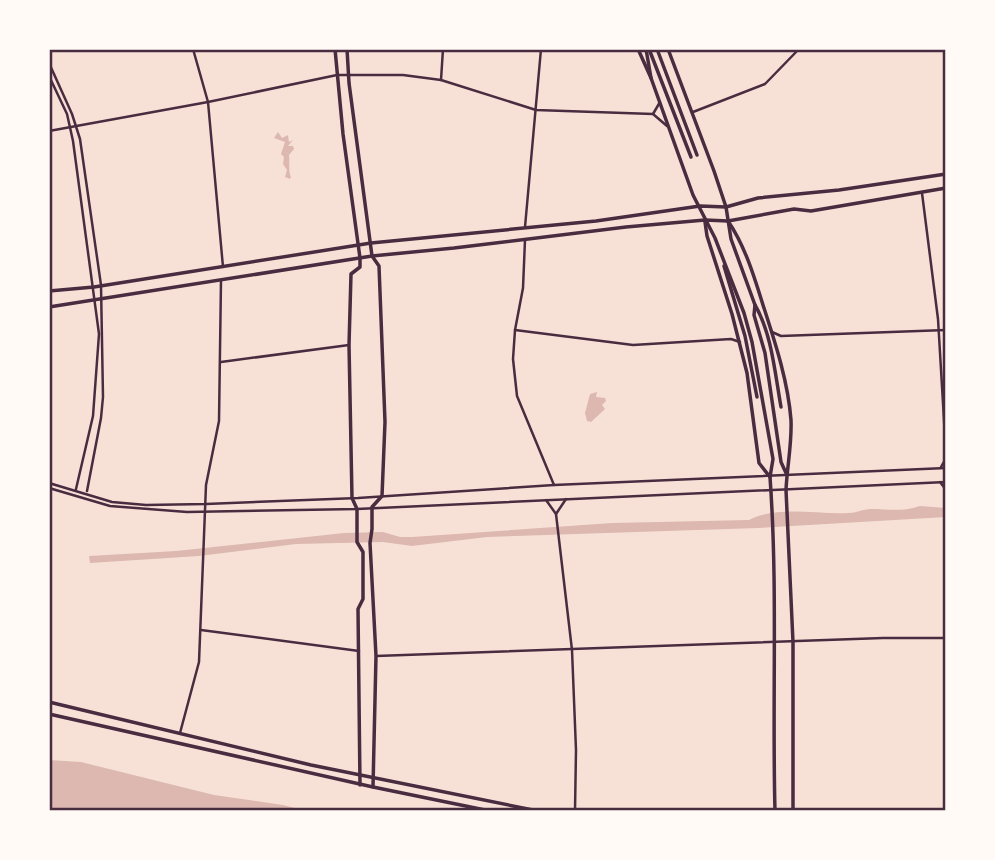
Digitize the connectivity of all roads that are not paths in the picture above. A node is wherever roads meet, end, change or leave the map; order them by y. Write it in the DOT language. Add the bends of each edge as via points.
graph roads {
  1 [pos="193,49"];
  2 [pos="335,49"];
  3 [pos="347,49"];
  4 [pos="443,49"];
  5 [pos="541,49"];
  6 [pos="638,49"];
  7 [pos="647,49"];
  8 [pos="657,49"];
  9 [pos="668,49"];
  10 [pos="799,49"];
  11 [pos="49,63"];
  12 [pos="349,74"];
  13 [pos="337,75"];
  14 [pos="49,76"];
  15 [pos="651,78"];
  16 [pos="441,79"];
  17 [pos="208,102"];
  18 [pos="660,102"];
  19 [pos="536,110"];
  20 [pos="693,112"];
  21 [pos="653,114"];
  22 [pos="75,125"];
  23 [pos="70,127"];
  24 [pos="669,127"];
  25 [pos="49,131"];
  26 [pos="697,155"];
  27 [pos="691,157"];
  28 [pos="946,174"];
  29 [pos="946,188"];
  30 [pos="922,192"];
  31 [pos="700,206"];
  32 [pos="726,207"];
  33 [pos="705,220"];
  34 [pos="728,220"];
  35 [pos="525,227"];
  36 [pos="525,240"];
  37 [pos="370,243"];
  38 [pos="357,245"];
  39 [pos="372,256"];
  40 [pos="360,258"];
  41 [pos="724,266"];
  42 [pos="223,267"];
  43 [pos="221,280"];
  44 [pos="101,285"];
  45 [pos="94,287"];
  46 [pos="49,290"];
  47 [pos="102,300"];
  48 [pos="95,301"];
  49 [pos="755,305"];
  50 [pos="49,307"];
  51 [pos="939,329"];
  52 [pos="514,330"];
  53 [pos="946,330"];
  54 [pos="737,331"];
  55 [pos="772,331"];
  56 [pos="781,336"];
  57 [pos="731,339"];
  58 [pos="740,342"];
  59 [pos="349,345"];
  60 [pos="777,346"];
  61 [pos="220,362"];
  62 [pos="757,397"];
  63 [pos="781,407"];
  64 [pos="946,456"];
  65 [pos="940,468"];
  66 [pos="946,468"];
  67 [pos="786,475"];
  68 [pos="770,477"];
  69 [pos="940,482"];
  70 [pos="946,482"];
  71 [pos="49,485"];
  72 [pos="554,485"];
  73 [pos="771,489"];
  74 [pos="786,490"];
  75 [pos="946,490"];
  76 [pos="75,491"];
  77 [pos="86,493"];
  78 [pos="74,496"];
  79 [pos="382,496"];
  80 [pos="352,498"];
  81 [pos="84,499"];
  82 [pos="545,499"];
  83 [pos="566,499"];
  84 [pos="206,504"];
  85 [pos="372,507"];
  86 [pos="357,509"];
  87 [pos="206,512"];
  88 [pos="556,514"];
  89 [pos="201,630"];
  90 [pos="946,638"];
  91 [pos="775,642"];
  92 [pos="793,642"];
  93 [pos="359,650"];
  94 [pos="572,650"];
  95 [pos="376,656"];
  96 [pos="49,702"];
  97 [pos="49,714"];
  98 [pos="180,733"];
  99 [pos="360,773"];
  100 [pos="374,776"];
  101 [pos="360,785"];
  102 [pos="373,788"];
  103 [pos="490,811"];
  104 [pos="538,811"];
  105 [pos="575,811"];
  106 [pos="775,811"];
  107 [pos="793,811"];
  1 -- 17 [label="street"];
  2 -- 13 [label="main road"];
  3 -- 12 [label="main road"];
  4 -- 16 [label="street"];
  5 -- 19 [label="street"];
  6 -- 15 [label="main road"];
  7 -- 15 [label="main road"];
  7 -- 27 [label="main road"];
  8 -- 26 [label="main road"];
  9 -- 20 [label="main road"];
  10 -- 20 [label="street" via="765,83"];
  11 -- 22 [label="street"];
  12 -- 13 [label="street"];
  12 -- 16 [label="street"];
  12 -- 37 [label="main road"];
  13 -- 17 [label="street"];
  13 -- 38 [label="main road"];
  14 -- 23 [label="street"];
  15 -- 18 [label="main road"];
  16 -- 19 [label="street"];
  17 -- 22 [label="street"];
  17 -- 42 [label="street"];
  18 -- 21 [label="street"];
  18 -- 24 [label="main road"];
  19 -- 21 [label="street"];
  19 -- 35 [label="street"];
  20 -- 32 [label="main road"];
  21 -- 24 [label="street"];
  22 -- 23 [label="street"];
  22 -- 44 [label="street"];
  23 -- 25 [label="street"];
  23 -- 45 [label="street"];
  24 -- 31 [label="main road"];
  28 -- 32 [label="main road" via="758,198"];
  29 -- 30 [label="main road"];
  30 -- 34 [label="main road"];
  30 -- 51 [label="street"];
  31 -- 32 [label="main road"];
  31 -- 33 [label="main road"];
  31 -- 35 [label="main road"];
  32 -- 34 [label="main road"];
  33 -- 34 [label="main road"];
  33 -- 36 [label="main road"];
  33 -- 41 [label="main road"];
  33 -- 54 [label="main road"];
  34 -- 49 [label="main road"];
  34 -- 55 [label="main road" via="739,237"];
  35 -- 37 [label="main road"];
  36 -- 39 [label="main road"];
  36 -- 52 [label="street" via="523,288"];
  37 -- 38 [label="main road"];
  37 -- 39 [label="main road"];
  38 -- 40 [label="main road"];
  38 -- 42 [label="main road"];
  39 -- 40 [label="main road"];
  39 -- 79 [label="main road" via="380,266 385,422"];
  40 -- 43 [label="main road"];
  40 -- 59 [label="main road" via="360,267 351,274"];
  41 -- 62 [label="main road"];
  41 -- 68 [label="main road" via="752,342 772,459"];
  42 -- 44 [label="main road"];
  43 -- 47 [label="main road"];
  43 -- 61 [label="street"];
  44 -- 45 [label="main road"];
  44 -- 47 [label="street"];
  45 -- 46 [label="main road"];
  45 -- 48 [label="street"];
  47 -- 48 [label="main road"];
  47 -- 77 [label="street" via="102,407"];
  48 -- 50 [label="main road"];
  48 -- 76 [label="street" via="99,334 95,397"];
  49 -- 63 [label="main road" via="768,341"];
  49 -- 67 [label="main road"];
  51 -- 53 [label="street"];
  51 -- 56 [label="street"];
  51 -- 64 [label="street"];
  52 -- 57 [label="street" via="633,345"];
  52 -- 72 [label="street" via="517,396"];
  54 -- 57 [label="street"];
  54 -- 58 [label="main road"];
  55 -- 56 [label="street"];
  55 -- 60 [label="main road"];
  56 -- 60 [label="street"];
  57 -- 58 [label="street"];
  58 -- 68 [label="main road" via="759,463"];
  59 -- 61 [label="street"];
  59 -- 80 [label="main road"];
  60 -- 67 [label="main road" via="791,421"];
  61 -- 84 [label="street" via="219,421"];
  64 -- 65 [label="street"];
  65 -- 66 [label="street"];
  65 -- 67 [label="street"];
  67 -- 68 [label="street"];
  67 -- 74 [label="main road"];
  68 -- 72 [label="street"];
  68 -- 73 [label="main road"];
  69 -- 70 [label="street"];
  69 -- 74 [label="street"];
  69 -- 75 [label="street"];
  71 -- 76 [label="street"];
  71 -- 78 [label="street"];
  72 -- 79 [label="street"];
  73 -- 74 [label="street"];
  73 -- 83 [label="street"];
  73 -- 91 [label="main road"];
  74 -- 92 [label="main road"];
  76 -- 77 [label="street"];
  76 -- 78 [label="street"];
  77 -- 81 [label="street"];
  77 -- 84 [label="street" via="112,502"];
  78 -- 81 [label="street"];
  79 -- 80 [label="street"];
  79 -- 85 [label="main road"];
  80 -- 84 [label="street"];
  80 -- 86 [label="main road"];
  81 -- 87 [label="street" via="110,506"];
  82 -- 83 [label="street"];
  82 -- 85 [label="street"];
  82 -- 88 [label="street"];
  83 -- 88 [label="street"];
  84 -- 87 [label="street"];
  85 -- 86 [label="street"];
  85 -- 95 [label="main road"];
  86 -- 87 [label="street"];
  86 -- 93 [label="main road" via="357,542 363,552"];
  87 -- 89 [label="street"];
  88 -- 94 [label="street"];
  89 -- 93 [label="street"];
  89 -- 98 [label="street" via="199,662"];
  90 -- 92 [label="street"];
  91 -- 92 [label="street"];
  91 -- 94 [label="street"];
  91 -- 106 [label="main road"];
  92 -- 107 [label="main road"];
  93 -- 99 [label="main road"];
  94 -- 95 [label="street"];
  94 -- 105 [label="street"];
  95 -- 100 [label="main road"];
  96 -- 98 [label="main road"];
  97 -- 101 [label="main road"];
  98 -- 99 [label="main road"];
  99 -- 100 [label="main road"];
  99 -- 101 [label="main road"];
  100 -- 102 [label="main road"];
  100 -- 104 [label="main road"];
  101 -- 102 [label="main road"];
  102 -- 103 [label="main road"];
}
